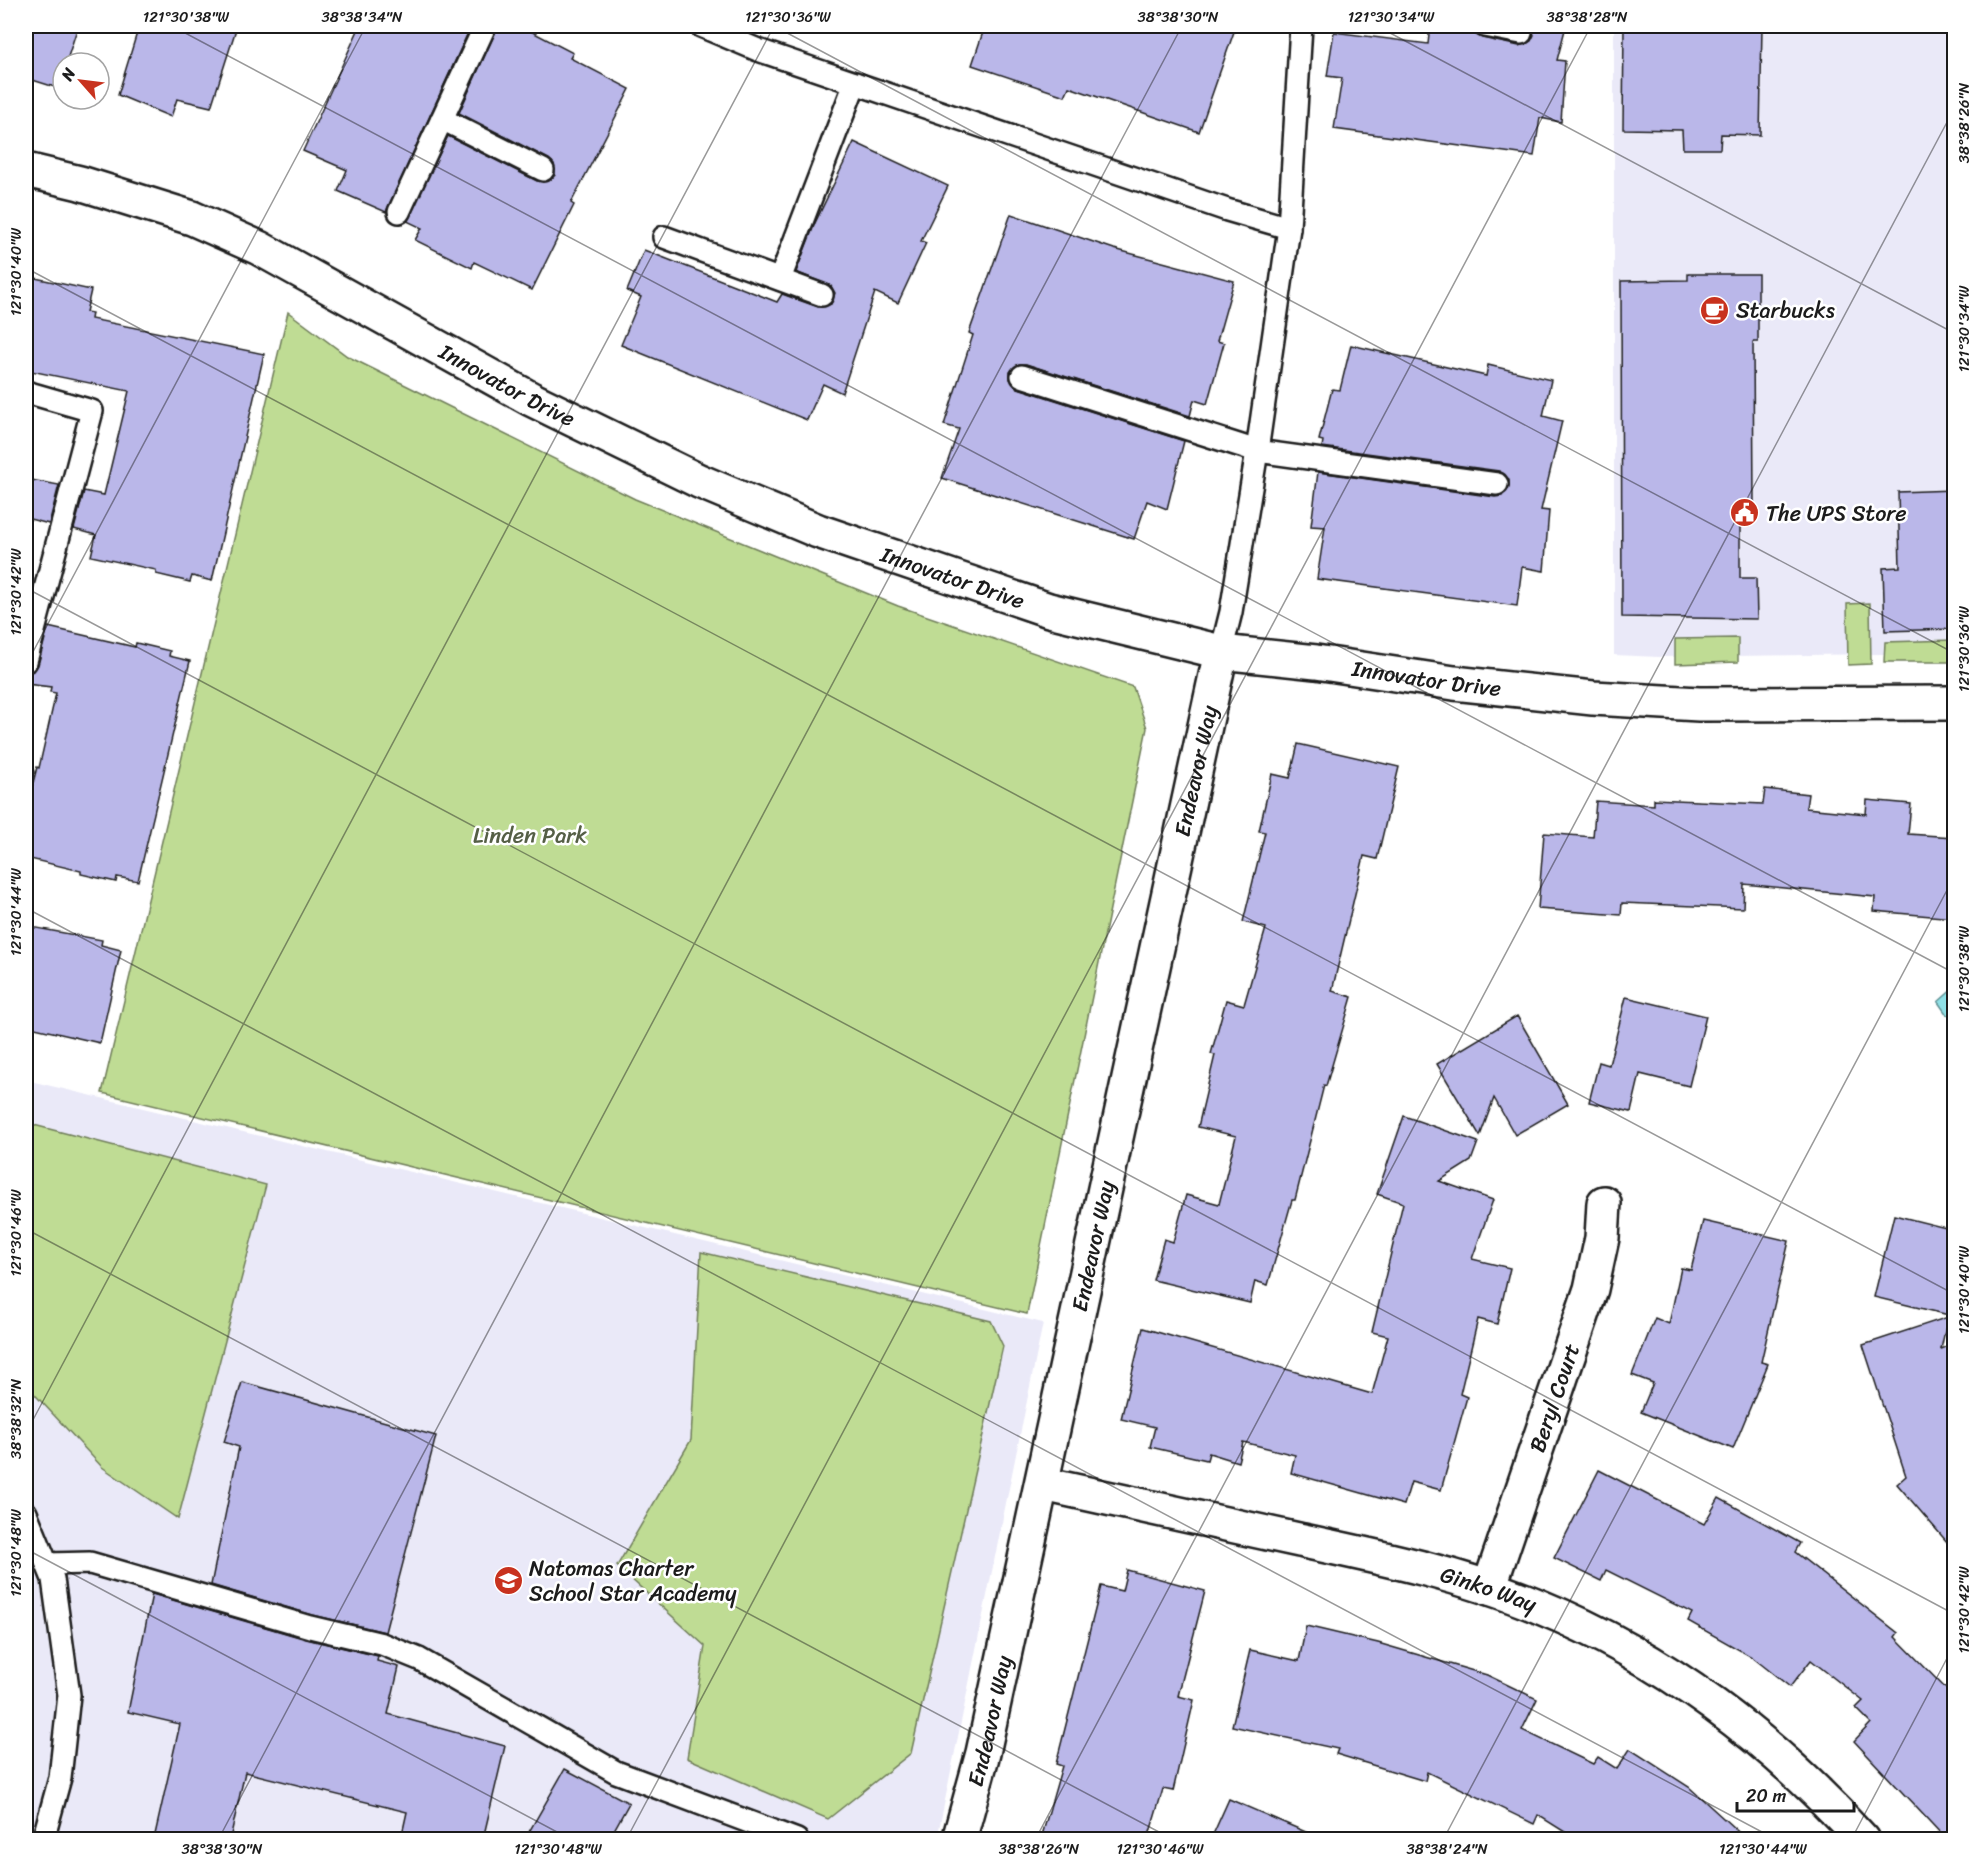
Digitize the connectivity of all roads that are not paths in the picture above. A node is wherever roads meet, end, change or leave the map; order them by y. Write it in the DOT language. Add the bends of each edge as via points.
graph roads {
  1 [pos="484,26"];
  2 [pos="701,26"];
  3 [pos="1301,26"];
  4 [pos="1485,26"];
  5 [pos="1521,33"];
  6 [pos="855,83"];
  7 [pos="442,119"];
  8 [pos="26,170"];
  9 [pos="543,170"];
  10 [pos="399,212"];
  11 [pos="1289,228"];
  12 [pos="664,237"];
  13 [pos="780,279"];
  14 [pos="822,295"];
  15 [pos="1022,376"];
  16 [pos="26,392"];
  17 [pos="1257,451"];
  18 [pos="1497,484"];
  19 [pos="1221,652"];
  20 [pos="26,661"];
  21 [pos="1954,703"];
  22 [pos="1604,1203"];
  23 [pos="1043,1484"];
  24 [pos="26,1513"];
  25 [pos="47,1564"];
  26 [pos="1489,1588"];
  27 [pos="43,1839"];
  28 [pos="797,1839"];
  29 [pos="959,1839"];
  30 [pos="1863,1839"];
  1 -- 7 [label="lane"];
  2 -- 6 [label="lane"];
  3 -- 11 [label="lane"];
  4 -- 5 [label="lane"];
  6 -- 11 [label="lane"];
  6 -- 13 [label="lane"];
  7 -- 9 [label="lane"];
  7 -- 10 [label="lane"];
  8 -- 19 [label="street, Innovator Drive" via="192,218 259,248 531,399 699,481 818,531 1049,610"];
  11 -- 17 [label="lane"];
  12 -- 13 [label="lane"];
  13 -- 14 [label="lane"];
  15 -- 17 [label="lane"];
  16 -- 20 [label="lane" via="92,411"];
  17 -- 18 [label="lane"];
  17 -- 19 [label="lane"];
  19 -- 21 [label="street, Innovator Drive" via="1593,698 1699,704"];
  19 -- 23 [label="street, Endeavor Way"];
  22 -- 26 [label="street, Beryl Court" via="1602,1238 1591,1289"];
  23 -- 26 [label="street, Ginko Way" via="1405,1563"];
  23 -- 29 [label="street, Endeavor Way" via="983,1752"];
  24 -- 25 [label="lane"];
  25 -- 27 [label="lane" via="53,1579 69,1695 60,1778"];
  25 -- 28 [label="lane" via="90,1563 382,1644 419,1659 616,1772"];
  26 -- 30 [label="street, Ginko Way" via="1609,1639 1676,1678 1748,1730 1822,1794"];
}
